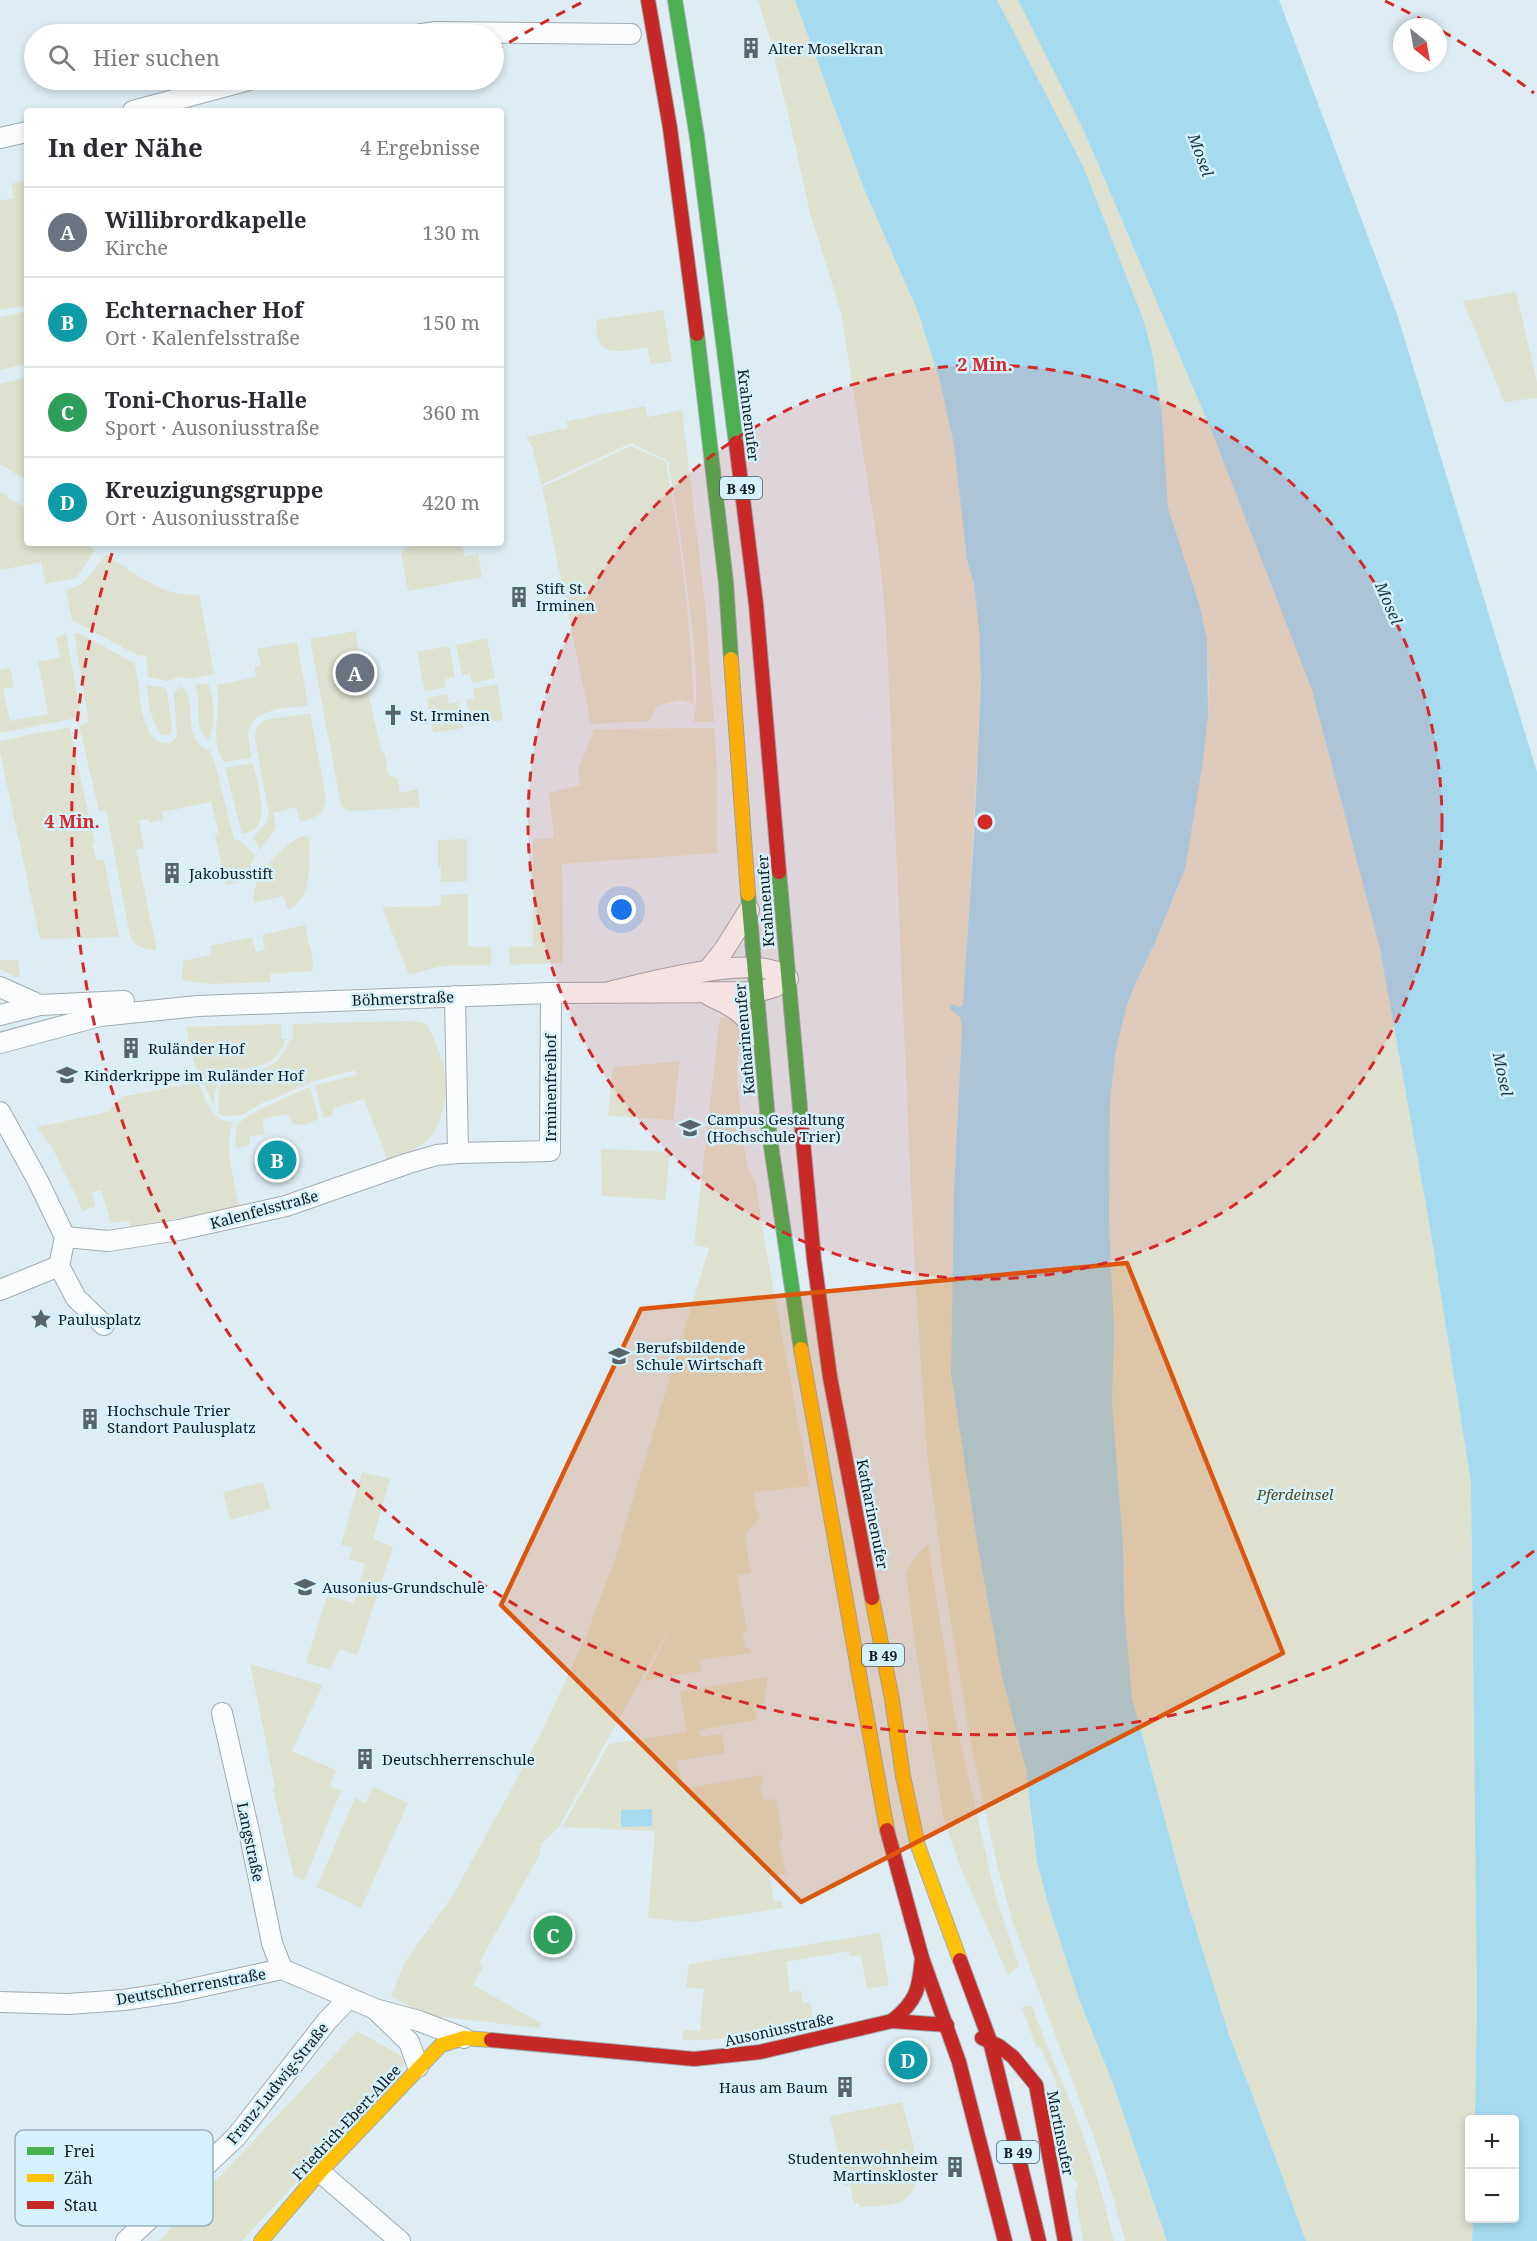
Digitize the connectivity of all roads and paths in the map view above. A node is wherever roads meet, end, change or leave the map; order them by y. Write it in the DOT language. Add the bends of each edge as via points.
graph roads {
  1 [pos="648,0"];
  2 [pos="675,0"];
  3 [pos="504,33"];
  4 [pos="631,34"];
  5 [pos="212,90"];
  6 [pos="144,108"];
  7 [pos="24,133"];
  8 [pos="0,138"];
  9 [pos="749,910"];
  10 [pos="754,967"];
  11 [pos="708,970"];
  12 [pos="788,979"];
  13 [pos="0,987"];
  14 [pos="609,992"];
  15 [pos="757,992"];
  16 [pos="551,993"];
  17 [pos="705,994"];
  18 [pos="455,996"];
  19 [pos="40,1005"];
  20 [pos="198,1006"];
  21 [pos="0,1015"];
  22 [pos="0,1043"];
  23 [pos="762,1050"];
  24 [pos="0,1112"];
  25 [pos="458,1153"];
  26 [pos="65,1237"];
  27 [pos="59,1266"];
  28 [pos="0,1290"];
  29 [pos="104,1325"];
  30 [pos="222,1713"];
  31 [pos="922,1958"];
  32 [pos="282,1970"];
  33 [pos="349,1998"];
  34 [pos="0,2002"];
  35 [pos="375,2009"];
  36 [pos="892,2021"];
  37 [pos="947,2025"];
  38 [pos="464,2038"];
  39 [pos="990,2041"];
  40 [pos="418,2067"];
  41 [pos="213,2160"];
  42 [pos="320,2172"];
  43 [pos="142,2226"];
  44 [pos="126,2241"];
  45 [pos="261,2241"];
  46 [pos="400,2241"];
  47 [pos="1005,2241"];
  48 [pos="1039,2241"];
  49 [pos="1065,2241"];
  1 -- 9 [label="main road, Krahnenufer / B 49" via="690,274 726,583"];
  2 -- 12 [label="main road, Krahnenufer / B 49" via="697,137 756,604"];
  3 -- 4 [label="street"];
  5 -- 6 [label="street"];
  7 -- 8 [label="street"];
  9 -- 10 [label="main road, Krahnenufer / B 49"];
  9 -- 11 [label="street"];
  10 -- 11 [label="street, Böhmerstraße"];
  10 -- 12 [label="street, Böhmerstraße" via="777,971"];
  10 -- 15 [label="main road, Katharinenufer / B 49"];
  11 -- 14 [label="street, Böhmerstraße"];
  12 -- 15 [label="street, Böhmerstraße"];
  12 -- 39 [label="main road, Katharinenufer / B 49" via="814,1260 830,1377 903,1776 918,1846"];
  13 -- 19 [label="street"];
  14 -- 16 [label="street, Böhmerstraße"];
  14 -- 17 [label="street, Böhmerstraße"];
  15 -- 17 [label="street, Böhmerstraße"];
  15 -- 23 [label="main road, Katharinenufer / B 49"];
  16 -- 18 [label="street, Böhmerstraße"];
  16 -- 25 [label="street, Irminenfreihof" via="550,1151"];
  17 -- 23 [label="street, Böhmerstraße" via="744,1015"];
  18 -- 20 [label="street, Böhmerstraße"];
  18 -- 25 [label="street"];
  19 -- 20 [label="street, Böhmerstraße" via="154,1000"];
  19 -- 21 [label="street, Böhmerstraße"];
  20 -- 22 [label="street, Böhmerstraße" via="100,1016"];
  23 -- 31 [label="main road, Katharinenufer / B 49" via="788,1271 815,1437 890,1846"];
  24 -- 26 [label="street"];
  25 -- 26 [label="street, Kalenfelsstraße" via="409,1163 286,1206 179,1230 108,1241"];
  26 -- 27 [label="street"];
  27 -- 28 [label="street"];
  27 -- 29 [label="street" via="76,1298"];
  30 -- 32 [label="street, Langstraße" via="272,1943"];
  31 -- 36 [label="main road" via="917,1996"];
  31 -- 37 [label="main road, Katharinenufer / B 49"];
  32 -- 33 [label="street, Deutschherrenstraße"];
  32 -- 34 [label="street, Deutschherrenstraße" via="124,2000 68,2004"];
  33 -- 35 [label="street, Deutschherrenstraße"];
  33 -- 41 [label="street, Franz-Ludwig-Straße" via="236,2138"];
  35 -- 38 [label="street, Deutschherrenstraße" via="419,2020"];
  35 -- 40 [label="street, Deutschherrenstraße" via="409,2042"];
  36 -- 37 [label="main road, Ausoniusstraße"];
  36 -- 38 [label="main road, Ausoniusstraße" via="760,2052 694,2059"];
  37 -- 39 [label="main road, Ausoniusstraße"];
  37 -- 47 [label="main road, B 49"];
  38 -- 40 [label="main road, Friedrich-Ebert-Allee" via="441,2045"];
  39 -- 48 [label="main road, B 49"];
  39 -- 49 [label="main road, Martinsufer / B 49" via="1016,2058 1036,2085"];
  40 -- 42 [label="main road, Friedrich-Ebert-Allee"];
  42 -- 45 [label="main road, Friedrich-Ebert-Allee"];
  42 -- 46 [label="street"];
  43 -- 44 [label="street, Franz-Ludwig-Straße"];
}
